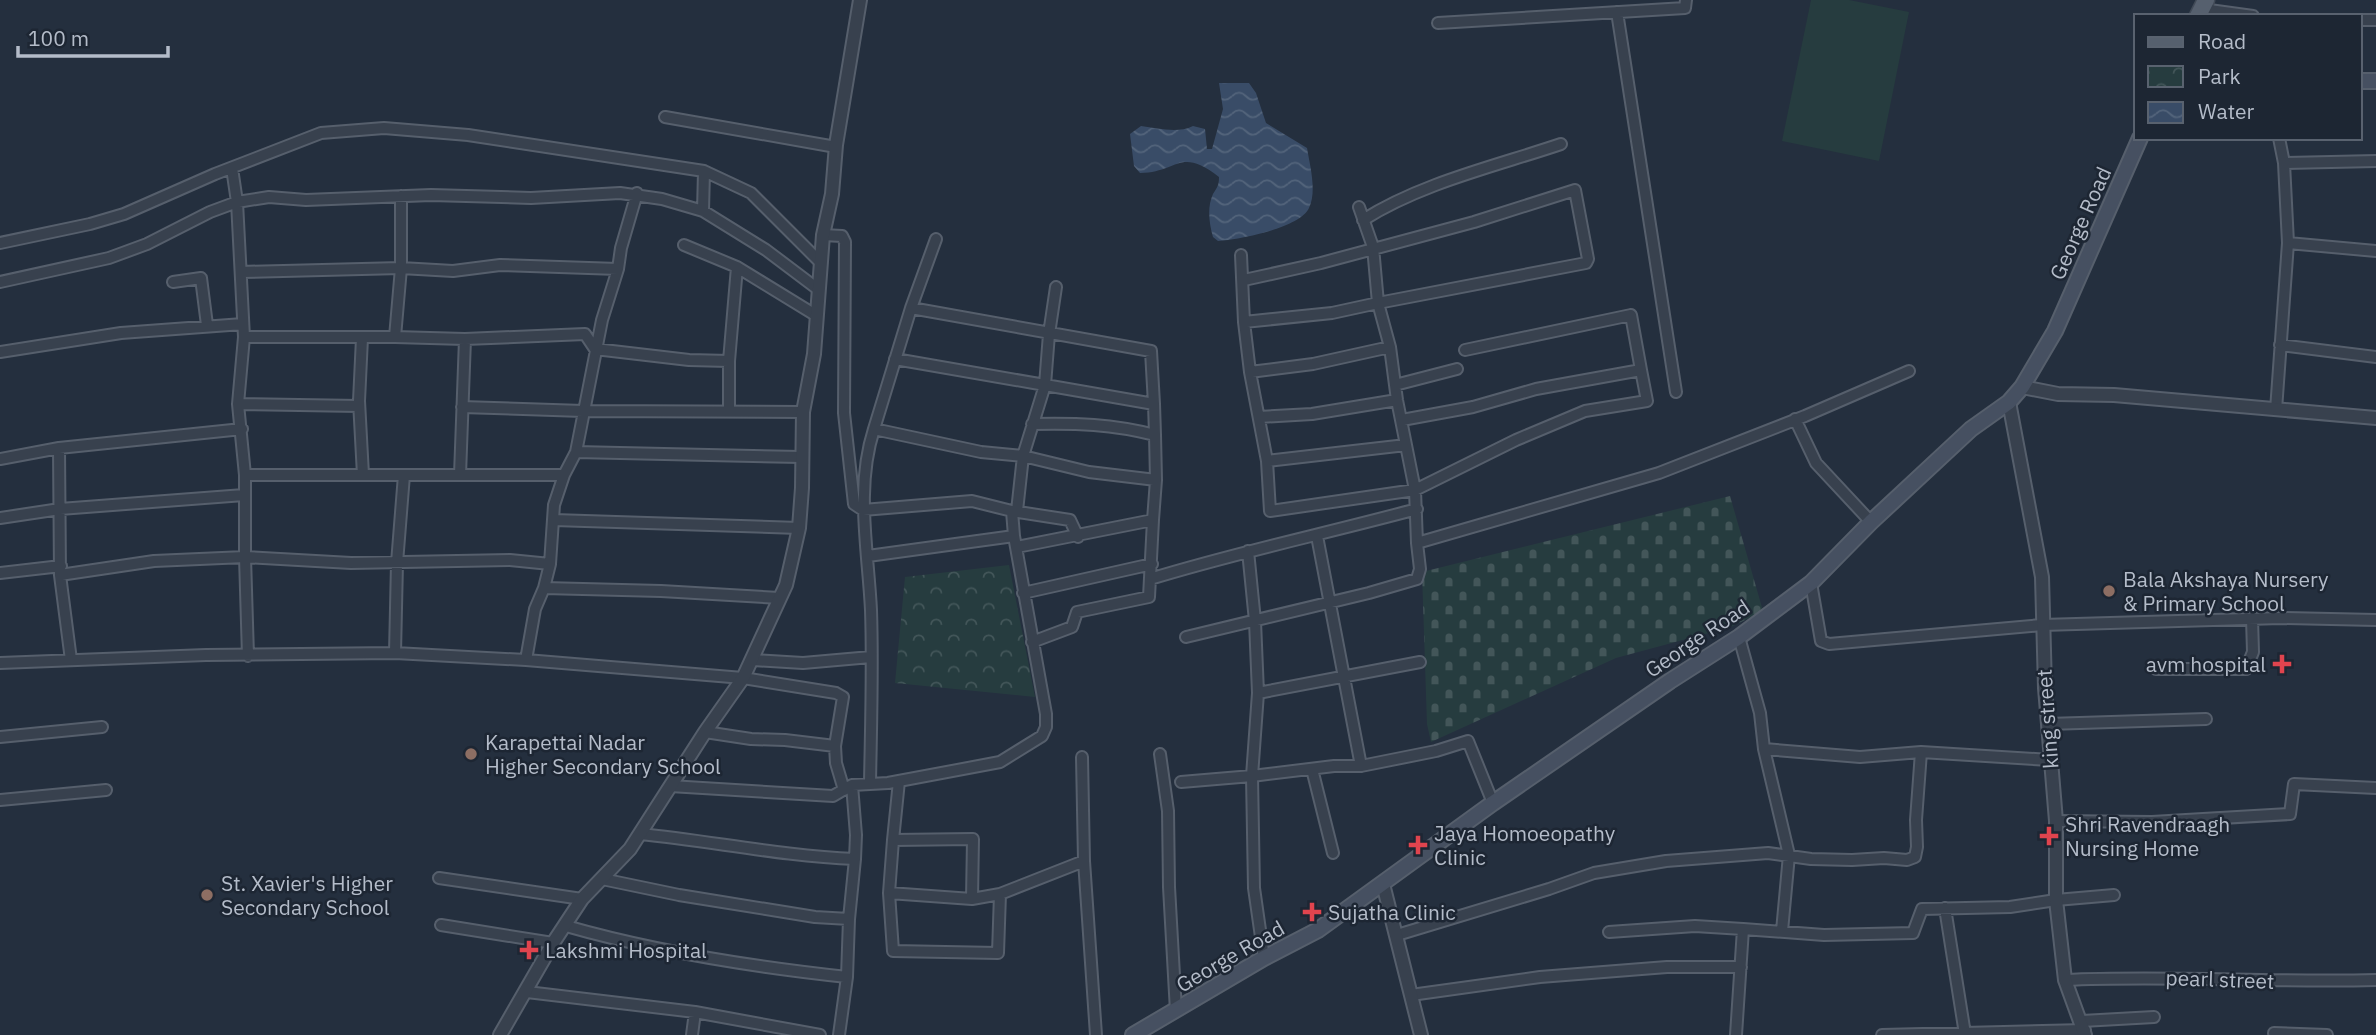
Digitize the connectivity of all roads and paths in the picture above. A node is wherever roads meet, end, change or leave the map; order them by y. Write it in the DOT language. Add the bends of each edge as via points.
graph roads {
  1 [pos="860,0"];
  2 [pos="1686,0"];
  3 [pos="2202,5"];
  4 [pos="1617,12"];
  5 [pos="2244,14"];
  6 [pos="1438,23"];
  7 [pos="665,117"];
  8 [pos="2139,140"];
  9 [pos="2280,140"];
  10 [pos="1561,144"];
  11 [pos="836,147"];
  12 [pos="2376,161"];
  13 [pos="2284,163"];
  14 [pos="232,168"];
  15 [pos="704,171"];
  16 [pos="637,194"];
  17 [pos="401,196"];
  18 [pos="237,202"];
  19 [pos="1359,207"];
  20 [pos="703,211"];
  21 [pos="1363,220"];
  22 [pos="823,235"];
  23 [pos="936,239"];
  24 [pos="0,243"];
  25 [pos="2288,243"];
  26 [pos="684,245"];
  27 [pos="1373,247"];
  28 [pos="2376,251"];
  29 [pos="1241,255"];
  30 [pos="821,263"];
  31 [pos="737,267"];
  32 [pos="401,268"];
  33 [pos="618,269"];
  34 [pos="241,272"];
  35 [pos="1244,280"];
  36 [pos="0,282"];
  37 [pos="173,282"];
  38 [pos="1056,287"];
  39 [pos="819,290"];
  40 [pos="1378,303"];
  41 [pos="911,308"];
  42 [pos="817,316"];
  43 [pos="1244,322"];
  44 [pos="243,324"];
  45 [pos="207,325"];
  46 [pos="1049,334"];
  47 [pos="244,337"];
  48 [pos="395,337"];
  49 [pos="362,338"];
  50 [pos="465,339"];
  51 [pos="2280,345"];
  52 [pos="1390,346"];
  53 [pos="595,349"];
  54 [pos="1465,350"];
  55 [pos="0,352"];
  56 [pos="2376,357"];
  57 [pos="895,359"];
  58 [pos="729,361"];
  59 [pos="1457,369"];
  60 [pos="1641,370"];
  61 [pos="1909,371"];
  62 [pos="1250,372"];
  63 [pos="1045,385"];
  64 [pos="1395,385"];
  65 [pos="2022,387"];
  66 [pos="1676,392"];
  67 [pos="1397,400"];
  68 [pos="2009,402"];
  69 [pos="238,404"];
  70 [pos="1154,404"];
  71 [pos="359,406"];
  72 [pos="462,407"];
  73 [pos="2276,410"];
  74 [pos="583,411"];
  75 [pos="729,411"];
  76 [pos="803,412"];
  77 [pos="1259,416"];
  78 [pos="2376,418"];
  79 [pos="1795,419"];
  80 [pos="1402,420"];
  81 [pos="1032,424"];
  82 [pos="242,429"];
  83 [pos="874,429"];
  84 [pos="1155,435"];
  85 [pos="1406,445"];
  86 [pos="59,448"];
  87 [pos="576,452"];
  88 [pos="1023,456"];
  89 [pos="801,457"];
  90 [pos="0,459"];
  91 [pos="1267,461"];
  92 [pos="245,475"];
  93 [pos="363,475"];
  94 [pos="404,475"];
  95 [pos="460,475"];
  96 [pos="564,475"];
  97 [pos="1156,480"];
  98 [pos="1415,490"];
  99 [pos="244,495"];
  100 [pos="60,509"];
  101 [pos="1417,509"];
  102 [pos="863,510"];
  103 [pos="1015,511"];
  104 [pos="0,518"];
  105 [pos="554,520"];
  106 [pos="1153,520"];
  107 [pos="1871,522"];
  108 [pos="799,528"];
  109 [pos="1317,536"];
  110 [pos="1078,537"];
  111 [pos="1015,542"];
  112 [pos="1417,543"];
  113 [pos="1248,551"];
  114 [pos="868,556"];
  115 [pos="245,557"];
  116 [pos="397,563"];
  117 [pos="550,564"];
  118 [pos="1152,564"];
  119 [pos="60,570"];
  120 [pos="0,573"];
  121 [pos="1150,579"];
  122 [pos="1811,583"];
  123 [pos="544,588"];
  124 [pos="1023,593"];
  125 [pos="779,598"];
  126 [pos="1329,603"];
  127 [pos="2252,618"];
  128 [pos="2376,620"];
  129 [pos="1255,621"];
  130 [pos="2042,625"];
  131 [pos="1186,637"];
  132 [pos="1738,637"];
  133 [pos="1032,642"];
  134 [pos="395,653"];
  135 [pos="248,656"];
  136 [pos="872,657"];
  137 [pos="71,660"];
  138 [pos="526,660"];
  139 [pos="753,660"];
  140 [pos="1420,662"];
  141 [pos="0,663"];
  142 [pos="803,663"];
  143 [pos="2157,669"];
  144 [pos="1343,677"];
  145 [pos="743,678"];
  146 [pos="803,688"];
  147 [pos="1258,693"];
  148 [pos="2206,719"];
  149 [pos="2048,724"];
  150 [pos="102,727"];
  151 [pos="705,732"];
  152 [pos="0,737"];
  153 [pos="835,746"];
  154 [pos="1764,749"];
  155 [pos="1921,752"];
  156 [pos="1160,754"];
  157 [pos="1082,757"];
  158 [pos="2050,760"];
  159 [pos="1361,766"];
  160 [pos="1312,769"];
  161 [pos="1252,776"];
  162 [pos="898,781"];
  163 [pos="1181,782"];
  164 [pos="870,783"];
  165 [pos="670,786"];
  166 [pos="848,787"];
  167 [pos="2376,788"];
  168 [pos="106,790"];
  169 [pos="0,800"];
  170 [pos="1493,803"];
  171 [pos="2056,821"];
  172 [pos="640,834"];
  173 [pos="893,840"];
  174 [pos="1333,853"];
  175 [pos="1789,855"];
  176 [pos="855,859"];
  177 [pos="1084,861"];
  178 [pos="439,878"];
  179 [pos="602,879"];
  180 [pos="1383,884"];
  181 [pos="889,893"];
  182 [pos="1000,894"];
  183 [pos="2114,895"];
  184 [pos="582,900"];
  185 [pos="972,900"];
  186 [pos="2056,900"];
  187 [pos="1945,908"];
  188 [pos="849,919"];
  189 [pos="441,925"];
  190 [pos="566,926"];
  191 [pos="1743,929"];
  192 [pos="1782,931"];
  193 [pos="1609,932"];
  194 [pos="1397,934"];
  195 [pos="553,943"];
  196 [pos="1264,958"];
  197 [pos="1741,967"];
  198 [pos="847,977"];
  199 [pos="2065,980"];
  200 [pos="2376,980"];
  201 [pos="527,992"];
  202 [pos="1411,995"];
  203 [pos="1177,1011"];
  204 [pos="695,1012"];
  205 [pos="2154,1017"];
  206 [pos="2084,1029"];
  207 [pos="2274,1033"];
  208 [pos="1965,1034"];
  209 [pos="500,1035"];
  210 [pos="692,1035"];
  211 [pos="820,1035"];
  212 [pos="839,1035"];
  213 [pos="1096,1035"];
  214 [pos="1133,1035"];
  215 [pos="1421,1035"];
  216 [pos="1736,1035"];
  217 [pos="1881,1035"];
  218 [pos="2327,1035"];
  1 -- 11 [label="street"];
  2 -- 4 [label="street" via="1685,8"];
  3 -- 5 [label="street"];
  4 -- 6 [label="street"];
  4 -- 66 [label="street"];
  7 -- 11 [label="street"];
  8 -- 65 [label="main road, George Road" via="2055,331"];
  9 -- 13 [label="street"];
  10 -- 21 [label="street" via="1418,192"];
  11 -- 22 [label="street"];
  12 -- 13 [label="street"];
  13 -- 25 [label="street"];
  14 -- 15 [label="street" via="321,133 384,128 468,135"];
  14 -- 18 [label="street"];
  14 -- 24 [label="street" via="124,214"];
  15 -- 20 [label="street"];
  15 -- 30 [label="street" via="751,193"];
  16 -- 17 [label="street"];
  16 -- 20 [label="street"];
  16 -- 33 [label="street"];
  17 -- 18 [label="street" via="269,197"];
  17 -- 32 [label="street"];
  18 -- 34 [label="street"];
  18 -- 36 [label="street" via="109,258"];
  19 -- 21 [label="street"];
  20 -- 39 [label="street"];
  21 -- 27 [label="street"];
  22 -- 30 [label="street"];
  22 -- 102 [label="street" via="842,236 845,242 844,413 854,504"];
  23 -- 41 [label="street"];
  25 -- 28 [label="street"];
  25 -- 51 [label="street"];
  26 -- 31 [label="street"];
  27 -- 35 [label="street"];
  27 -- 40 [label="street"];
  27 -- 40 [label="street" via="1575,190 1588,259 1586,263"];
  29 -- 35 [label="street"];
  30 -- 39 [label="street"];
  31 -- 42 [label="street"];
  31 -- 58 [label="street"];
  32 -- 33 [label="street"];
  32 -- 34 [label="street"];
  32 -- 48 [label="street"];
  33 -- 53 [label="street"];
  34 -- 44 [label="street"];
  35 -- 43 [label="street"];
  37 -- 45 [label="street" via="201,278"];
  38 -- 46 [label="street"];
  39 -- 42 [label="street"];
  40 -- 43 [label="street"];
  40 -- 52 [label="street"];
  41 -- 46 [label="street"];
  41 -- 57 [label="street"];
  42 -- 76 [label="street"];
  43 -- 62 [label="street"];
  44 -- 45 [label="street"];
  44 -- 47 [label="street"];
  45 -- 55 [label="street"];
  46 -- 63 [label="street"];
  46 -- 70 [label="street" via="1151,351"];
  47 -- 49 [label="street"];
  47 -- 69 [label="street"];
  48 -- 49 [label="street"];
  48 -- 50 [label="street"];
  49 -- 71 [label="street"];
  50 -- 53 [label="street" via="585,334"];
  50 -- 72 [label="street"];
  51 -- 56 [label="street"];
  51 -- 73 [label="street"];
  52 -- 62 [label="street" via="1313,364"];
  52 -- 64 [label="street"];
  53 -- 58 [label="street"];
  53 -- 74 [label="street"];
  54 -- 60 [label="street" via="1631,315"];
  57 -- 63 [label="street"];
  57 -- 83 [label="street"];
  58 -- 75 [label="street"];
  59 -- 64 [label="street"];
  60 -- 80 [label="street"];
  60 -- 98 [label="street" via="1647,401 1585,411"];
  61 -- 79 [label="street"];
  62 -- 77 [label="street"];
  63 -- 70 [label="street"];
  63 -- 81 [label="street"];
  64 -- 67 [label="street"];
  65 -- 68 [label="main road, George Road"];
  65 -- 73 [label="street" via="2058,394"];
  67 -- 77 [label="street" via="1312,414"];
  67 -- 80 [label="street"];
  68 -- 107 [label="main road, George Road" via="1971,429"];
  68 -- 130 [label="street, king street" via="2042,577"];
  69 -- 71 [label="street"];
  69 -- 82 [label="street"];
  70 -- 84 [label="street"];
  71 -- 93 [label="street"];
  72 -- 74 [label="street"];
  72 -- 95 [label="street"];
  73 -- 78 [label="street"];
  74 -- 75 [label="street"];
  74 -- 87 [label="street"];
  75 -- 76 [label="street"];
  76 -- 89 [label="street"];
  77 -- 91 [label="street"];
  79 -- 107 [label="street" via="1816,463"];
  79 -- 112 [label="street" via="1659,474"];
  80 -- 85 [label="street"];
  81 -- 84 [label="street" via="1094,423"];
  81 -- 88 [label="street"];
  82 -- 86 [label="street"];
  82 -- 92 [label="street"];
  83 -- 88 [label="street" via="981,452"];
  83 -- 102 [label="street" via="866,454"];
  84 -- 97 [label="street"];
  85 -- 91 [label="street"];
  85 -- 98 [label="street"];
  86 -- 90 [label="street"];
  86 -- 100 [label="street"];
  87 -- 89 [label="street"];
  87 -- 96 [label="street"];
  88 -- 97 [label="street" via="1089,472"];
  88 -- 103 [label="street"];
  89 -- 108 [label="street"];
  91 -- 98 [label="street" via="1270,511"];
  92 -- 93 [label="street"];
  92 -- 99 [label="street"];
  93 -- 94 [label="street"];
  94 -- 95 [label="street"];
  94 -- 116 [label="street"];
  95 -- 96 [label="street"];
  96 -- 105 [label="street"];
  97 -- 106 [label="street"];
  98 -- 101 [label="street"];
  99 -- 100 [label="street"];
  99 -- 115 [label="street"];
  100 -- 104 [label="street"];
  100 -- 119 [label="street"];
  101 -- 109 [label="street"];
  101 -- 112 [label="street"];
  102 -- 103 [label="street" via="972,501"];
  102 -- 114 [label="street"];
  103 -- 110 [label="street" via="1070,520"];
  103 -- 111 [label="street"];
  105 -- 108 [label="street"];
  105 -- 117 [label="street"];
  106 -- 110 [label="street"];
  106 -- 118 [label="street"];
  107 -- 122 [label="main road, George Road"];
  108 -- 125 [label="street"];
  109 -- 113 [label="street"];
  109 -- 126 [label="street"];
  110 -- 111 [label="street"];
  111 -- 114 [label="street"];
  111 -- 124 [label="street"];
  112 -- 126 [label="street" via="1417,579"];
  113 -- 121 [label="street"];
  113 -- 129 [label="street"];
  114 -- 136 [label="street"];
  115 -- 116 [label="street"];
  115 -- 119 [label="street"];
  115 -- 135 [label="street"];
  116 -- 117 [label="street" via="510,560"];
  116 -- 134 [label="street"];
  117 -- 123 [label="street"];
  118 -- 121 [label="street"];
  118 -- 124 [label="street"];
  119 -- 120 [label="street"];
  119 -- 137 [label="street"];
  121 -- 133 [label="street" via="1150,597 1077,612 1072,627"];
  122 -- 130 [label="street" via="1821,641 1829,644"];
  122 -- 132 [label="main road, George Road"];
  123 -- 125 [label="street"];
  123 -- 138 [label="street" via="535,609"];
  124 -- 133 [label="street"];
  125 -- 139 [label="street"];
  126 -- 129 [label="street"];
  126 -- 144 [label="street"];
  127 -- 128 [label="street"];
  127 -- 130 [label="street"];
  127 -- 143 [label="street" via="2253,652 2246,669"];
  129 -- 131 [label="street"];
  129 -- 147 [label="street"];
  130 -- 149 [label="street, king street"];
  132 -- 154 [label="street" via="1760,713"];
  132 -- 170 [label="main road, George Road"];
  133 -- 162 [label="street" via="1046,714 1042,736 1000,762"];
  134 -- 135 [label="street"];
  134 -- 138 [label="street"];
  135 -- 137 [label="street"];
  136 -- 142 [label="street"];
  136 -- 164 [label="street"];
  137 -- 141 [label="street"];
  138 -- 145 [label="street"];
  139 -- 142 [label="street"];
  139 -- 145 [label="street"];
  140 -- 144 [label="street"];
  142 -- 146 [label="street"];
  144 -- 147 [label="street"];
  144 -- 159 [label="street"];
  145 -- 146 [label="street"];
  145 -- 151 [label="street"];
  146 -- 153 [label="street" via="842,697"];
  147 -- 161 [label="street"];
  148 -- 149 [label="street"];
  149 -- 158 [label="street, king street"];
  150 -- 152 [label="street"];
  151 -- 153 [label="street"];
  151 -- 165 [label="street"];
  153 -- 166 [label="street" via="836,763"];
  154 -- 155 [label="street" via="1860,757"];
  154 -- 175 [label="street"];
  155 -- 158 [label="street"];
  155 -- 175 [label="street" via="1915,857 1852,860"];
  156 -- 203 [label="street" via="1168,811"];
  157 -- 177 [label="street"];
  158 -- 171 [label="street, king street"];
  159 -- 160 [label="street"];
  159 -- 170 [label="street" via="1468,741"];
  160 -- 161 [label="street"];
  160 -- 174 [label="street"];
  161 -- 163 [label="street"];
  161 -- 196 [label="street" via="1254,888"];
  162 -- 164 [label="street"];
  162 -- 173 [label="street"];
  164 -- 166 [label="street"];
  165 -- 166 [label="street" via="833,796"];
  165 -- 172 [label="street"];
  166 -- 176 [label="street"];
  167 -- 171 [label="street" via="2294,784 2290,814 2152,822"];
  168 -- 169 [label="street"];
  170 -- 180 [label="main road, George Road"];
  171 -- 186 [label="street, king street"];
  172 -- 176 [label="street"];
  172 -- 179 [label="street"];
  173 -- 181 [label="street"];
  173 -- 185 [label="street" via="973,839"];
  175 -- 192 [label="street"];
  175 -- 194 [label="street" via="1666,860 1594,873"];
  176 -- 188 [label="street"];
  177 -- 182 [label="street"];
  177 -- 213 [label="street"];
  178 -- 184 [label="street"];
  179 -- 184 [label="street"];
  179 -- 188 [label="street"];
  180 -- 194 [label="street"];
  180 -- 196 [label="main road, George Road" via="1318,930"];
  181 -- 182 [label="street" via="892,951 966,953 998,953"];
  181 -- 185 [label="street"];
  182 -- 185 [label="street"];
  183 -- 186 [label="street"];
  184 -- 190 [label="street"];
  186 -- 187 [label="street" via="2010,907"];
  186 -- 199 [label="street, king street"];
  187 -- 192 [label="street" via="1922,909 1913,933"];
  187 -- 208 [label="street"];
  188 -- 198 [label="street"];
  189 -- 195 [label="street"];
  190 -- 195 [label="street"];
  190 -- 198 [label="street" via="676,951"];
  191 -- 192 [label="street"];
  191 -- 193 [label="street" via="1695,926"];
  191 -- 197 [label="street"];
  194 -- 202 [label="street"];
  195 -- 201 [label="street"];
  196 -- 203 [label="main road, George Road"];
  197 -- 202 [label="street" via="1539,976"];
  197 -- 216 [label="street"];
  198 -- 212 [label="street"];
  199 -- 200 [label="street, pearl street"];
  199 -- 206 [label="street, king street"];
  201 -- 204 [label="street"];
  201 -- 209 [label="street"];
  202 -- 215 [label="street"];
  203 -- 214 [label="main road, George Road"];
  204 -- 210 [label="street"];
  204 -- 211 [label="street"];
  205 -- 206 [label="street"];
  206 -- 208 [label="street"];
  207 -- 218 [label="street"];
  208 -- 217 [label="street"];
}
